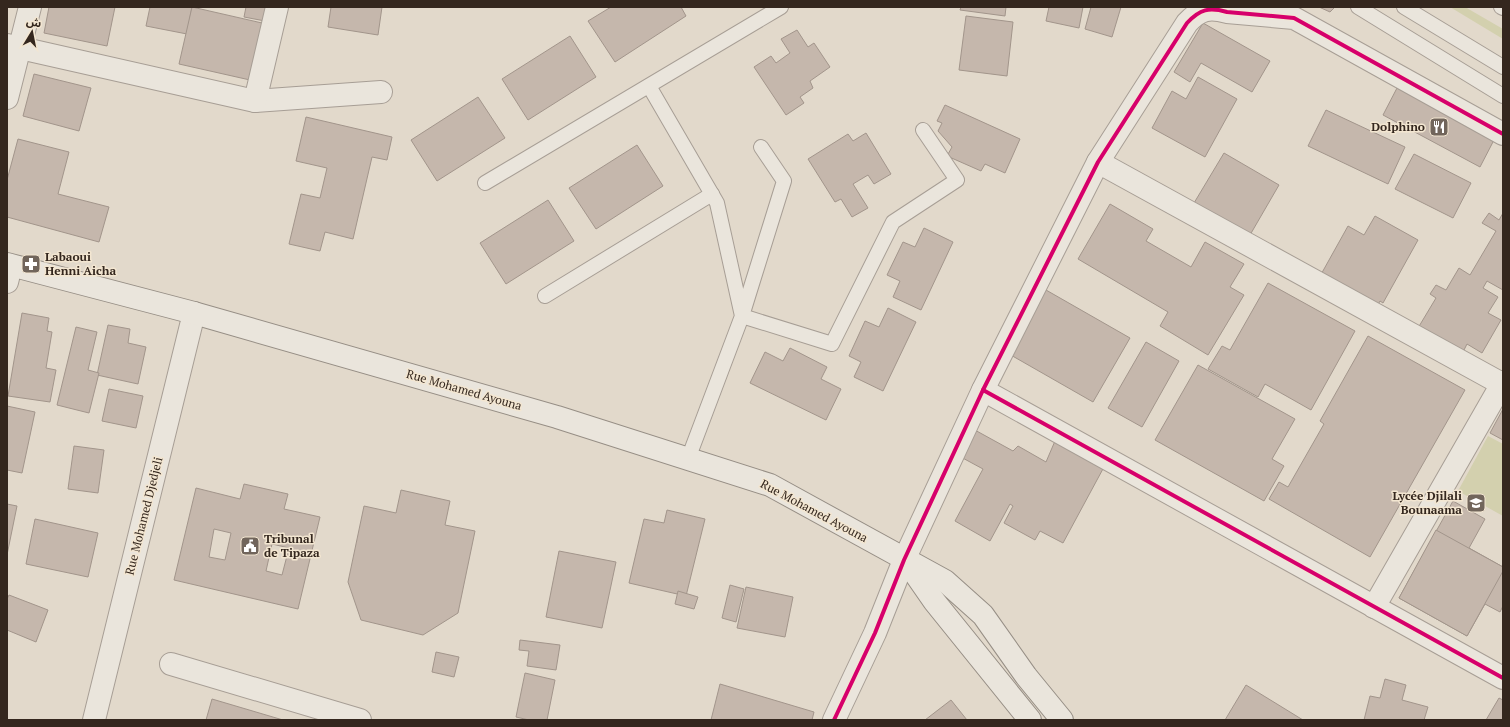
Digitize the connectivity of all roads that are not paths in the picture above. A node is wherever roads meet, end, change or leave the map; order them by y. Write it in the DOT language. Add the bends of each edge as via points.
graph roads {
  1 [pos="30,7"];
  2 [pos="277,7"];
  3 [pos="781,7"];
  4 [pos="1358,7"];
  5 [pos="1404,7"];
  6 [pos="1197,11"];
  7 [pos="1297,13"];
  8 [pos="13,47"];
  9 [pos="1503,67"];
  10 [pos="649,86"];
  11 [pos="381,92"];
  12 [pos="1503,96"];
  13 [pos="7,98"];
  14 [pos="255,101"];
  15 [pos="923,130"];
  16 [pos="1503,134"];
  17 [pos="761,147"];
  18 [pos="1098,162"];
  19 [pos="485,183"];
  20 [pos="712,194"];
  21 [pos="8,271"];
  22 [pos="546,296"];
  23 [pos="194,312"];
  24 [pos="742,316"];
  25 [pos="1502,383"];
  26 [pos="983,390"];
  27 [pos="688,459"];
  28 [pos="904,560"];
  29 [pos="1374,607"];
  30 [pos="171,664"];
  31 [pos="1503,678"];
  32 [pos="94,720"];
  33 [pos="360,720"];
  34 [pos="834,720"];
  35 [pos="1030,720"];
  36 [pos="1062,720"];
  1 -- 8 [label="street"];
  2 -- 14 [label="street"];
  3 -- 10 [label="lane"];
  4 -- 12 [label="lane"];
  5 -- 9 [label="lane"];
  6 -- 7 [label="street" via="1217,9 1227,12"];
  6 -- 18 [label="street"];
  7 -- 16 [label="street"];
  8 -- 13 [label="street"];
  8 -- 14 [label="street"];
  10 -- 19 [label="lane"];
  10 -- 20 [label="lane"];
  11 -- 14 [label="street"];
  15 -- 24 [label="lane" via="957,180 893,222 832,344"];
  17 -- 24 [label="lane" via="784,181"];
  18 -- 25 [label="street"];
  18 -- 26 [label="street"];
  20 -- 22 [label="lane"];
  20 -- 24 [label="lane" via="717,204"];
  21 -- 23 [label="street, Rue Mohamed Ayouna"];
  23 -- 27 [label="street, Rue Mohamed Ayouna" via="557,417"];
  23 -- 32 [label="street, Rue Mohamed Djedjeli"];
  24 -- 27 [label="lane"];
  25 -- 29 [label="street"];
  26 -- 28 [label="street"];
  26 -- 29 [label="street"];
  27 -- 28 [label="street, Rue Mohamed Ayouna" via="770,485"];
  28 -- 34 [label="street" via="875,633"];
  28 -- 35 [label="street"];
  28 -- 36 [label="street, Rue Mohamed Ayouna" via="945,581 984,615 1026,676"];
  29 -- 31 [label="street"];
  30 -- 33 [label="street"];
}
